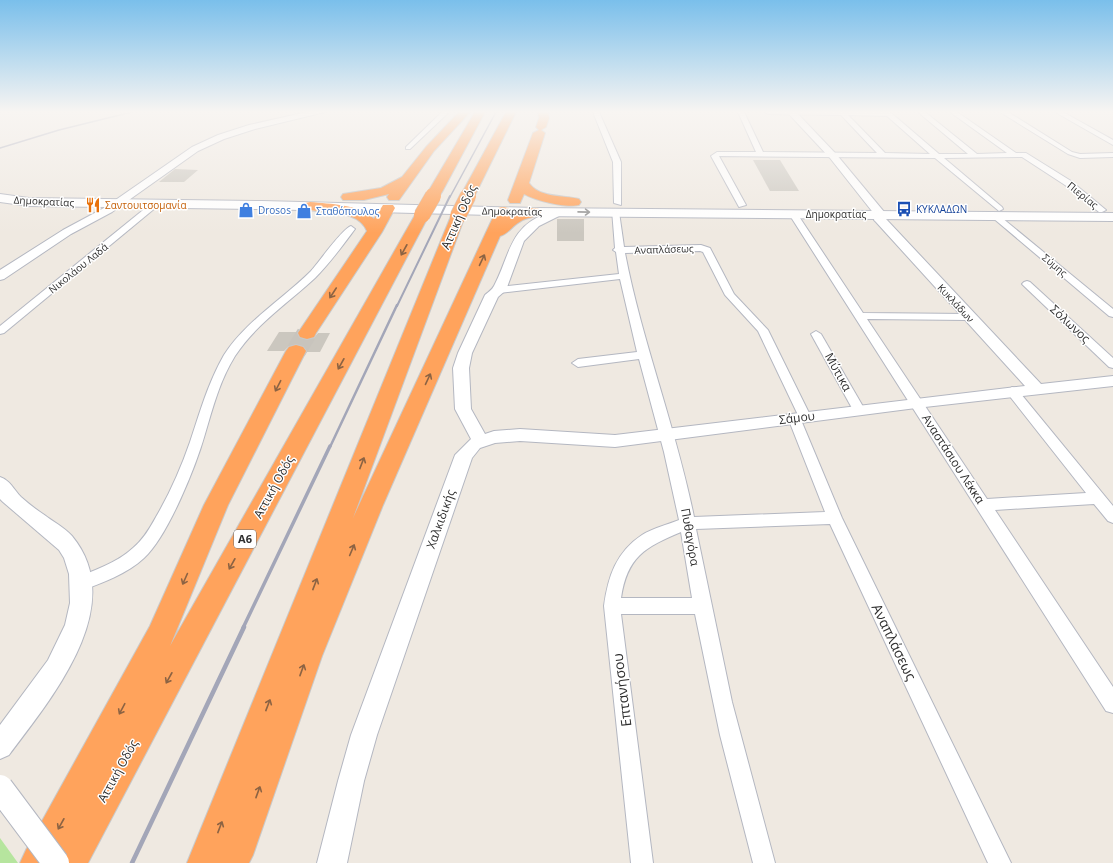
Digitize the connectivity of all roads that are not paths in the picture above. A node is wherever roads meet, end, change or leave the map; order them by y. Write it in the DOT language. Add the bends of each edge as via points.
graph roads {
  1 [pos="179,152"];
  2 [pos="191,152"];
  3 [pos="428,152"];
  4 [pos="458,152"];
  5 [pos="490,152"];
  6 [pos="533,152"];
  7 [pos="613,152"];
  8 [pos="830,152"];
  9 [pos="880,152"];
  10 [pos="934,152"];
  11 [pos="970,152"];
  12 [pos="1010,152"];
  13 [pos="1069,152"];
  14 [pos="760,154"];
  15 [pos="883,155"];
  16 [pos="937,155"];
  17 [pos="1014,155"];
  18 [pos="833,156"];
  19 [pos="975,156"];
  20 [pos="1111,156"];
  21 [pos="407,179"];
  22 [pos="523,184"];
  23 [pos="128,196"];
  24 [pos="348,197"];
  25 [pos="0,198"];
  26 [pos="115,200"];
  27 [pos="515,200"];
  28 [pos="574,202"];
  29 [pos="391,203"];
  30 [pos="102,204"];
  31 [pos="156,204"];
  32 [pos="742,205"];
  33 [pos="310,206"];
  34 [pos="616,208"];
  35 [pos="1108,210"];
  36 [pos="503,211"];
  37 [pos="534,212"];
  38 [pos="562,212"];
  39 [pos="878,212"];
  40 [pos="998,213"];
  41 [pos="793,214"];
  42 [pos="1113,217"];
  43 [pos="351,229"];
  44 [pos="67,232"];
  45 [pos="375,232"];
  46 [pos="491,240"];
  47 [pos="618,250"];
  48 [pos="0,276"];
  49 [pos="625,276"];
  50 [pos="1027,284"];
  51 [pos="499,290"];
  52 [pos="1113,314"];
  53 [pos="859,316"];
  54 [pos="968,316"];
  55 [pos="0,331"];
  56 [pos="816,334"];
  57 [pos="644,355"];
  58 [pos="578,363"];
  59 [pos="1113,364"];
  60 [pos="1113,380"];
  61 [pos="1036,388"];
  62 [pos="1012,391"];
  63 [pos="916,403"];
  64 [pos="859,410"];
  65 [pos="800,417"];
  66 [pos="667,434"];
  67 [pos="480,440"];
  68 [pos="0,484"];
  69 [pos="1098,498"];
  70 [pos="983,505"];
  71 [pos="1113,517"];
  72 [pos="835,518"];
  73 [pos="688,523"];
  74 [pos="80,584"];
  75 [pos="612,606"];
  76 [pos="702,606"];
  77 [pos="1113,704"];
  78 [pos="0,746"];
  79 [pos="0,788"];
  80 [pos="39,863"];
  81 [pos="56,863"];
  82 [pos="68,863"];
  83 [pos="206,863"];
  84 [pos="230,863"];
  85 [pos="332,863"];
  86 [pos="642,863"];
  87 [pos="764,863"];
  88 [pos="1000,863"];
  1 -- 26 [label="street"];
  2 -- 23 [label="street"];
  3 -- 21 [label="highway"];
  4 -- 82 [label="highway, Αττική Οδός / Α6, one-way, bridge"];
  83 -- 5 [label="highway, Αττική Οδός, one-way, bridge" via="458,216"];
  6 -- 22 [label="highway"];
  7 -- 34 [label="street, Πυθαγόρα" via="617,162"];
  8 -- 18 [label="street, Κυκλάδων"];
  9 -- 15 [label="street"];
  10 -- 16 [label="street, Σύμης"];
  11 -- 19 [label="street"];
  12 -- 17 [label="street"];
  13 -- 20 [label="street" via="1080,156"];
  14 -- 18 [label="street"];
  14 -- 32 [label="street" via="715,156"];
  15 -- 16 [label="street"];
  15 -- 18 [label="street"];
  16 -- 19 [label="street"];
  16 -- 40 [label="street, Σύμης"];
  17 -- 19 [label="street"];
  17 -- 35 [label="street, Πιερίας" via="1023,155 1047,168"];
  18 -- 39 [label="street, Κυκλάδων"];
  21 -- 24 [label="highway" via="393,189"];
  21 -- 29 [label="highway"];
  22 -- 27 [label="highway" via="516,193"];
  22 -- 28 [label="highway" via="524,188 543,197"];
  23 -- 24 [label="main road, Δημοκρατίας"];
  23 -- 26 [label="main road, Δημοκρατίας"];
  24 -- 29 [label="main road, Δημοκρατίας"];
  25 -- 26 [label="main road, Δημοκρατίας"];
  25 -- 30 [label="main road, Δημοκρατίας" via="29,202"];
  26 -- 30 [label="main road, Δημοκρατίας"];
  26 -- 31 [label="main road, Δημοκρατίας"];
  26 -- 44 [label="street"];
  27 -- 28 [label="main road, Δημοκρατίας"];
  27 -- 29 [label="main road, Δημοκρατίας"];
  27 -- 36 [label="main road"];
  28 -- 34 [label="main road, Δημοκρατίας"];
  29 -- 33 [label="main road, Δημοκρατίας"];
  29 -- 36 [label="main road, Δημοκρατίας"];
  29 -- 45 [label="highway"];
  30 -- 44 [label="street"];
  31 -- 33 [label="main road, Δημοκρατίας"];
  31 -- 55 [label="street, Νικολάου Λαδά"];
  32 -- 34 [label="main road, Δημοκρατίας"];
  32 -- 39 [label="main road, Δημοκρατίας"];
  33 -- 45 [label="highway" via="363,217 373,226"];
  38 -- 34 [label="main road, Δημοκρατίας, one-way"];
  34 -- 41 [label="main road, Δημοκρατίας"];
  34 -- 47 [label="street, Πυθαγόρα"];
  35 -- 40 [label="main road, Δημοκρατίας"];
  36 -- 37 [label="main road, Δημοκρατίας"];
  36 -- 46 [label="highway"];
  37 -- 38 [label="main road, Δημοκρατίας"];
  37 -- 46 [label="highway" via="519,215 508,221"];
  38 -- 51 [label="street" via="540,220 523,233"];
  39 -- 40 [label="main road, Δημοκρατίας"];
  39 -- 41 [label="main road, Δημοκρατίας"];
  39 -- 54 [label="street, Κυκλάδων" via="880,220"];
  40 -- 42 [label="main road, Δημοκρατίας"];
  40 -- 52 [label="street, Σύμης"];
  41 -- 53 [label="street, Αναστάσιου Λέκκα"];
  43 -- 74 [label="street" via="342,237 326,262 261,321 231,355 212,393 184,474 149,542 131,559"];
  44 -- 48 [label="street"];
  45 -- 80 [label="highway, one-way" via="302,342 216,505 160,636"];
  84 -- 46 [label="highway, one-way" via="240,842 310,649 377,491"];
  47 -- 49 [label="street, Πυθαγόρα"];
  47 -- 65 [label="street, Αναπλάσεως" via="707,250 730,295 762,330"];
  49 -- 51 [label="street"];
  49 -- 57 [label="street, Πυθαγόρα"];
  50 -- 59 [label="street, Σόλωνος"];
  51 -- 67 [label="street" via="492,295 465,353 461,368 463,409"];
  53 -- 54 [label="street"];
  53 -- 63 [label="street, Αναστάσιου Λέκκα"];
  54 -- 61 [label="street, Κυκλάδων"];
  56 -- 64 [label="street, Μύτικα"];
  57 -- 58 [label="street"];
  57 -- 66 [label="street, Πυθαγόρα"];
  60 -- 61 [label="street, Σάμου"];
  61 -- 62 [label="street, Σάμου"];
  62 -- 63 [label="street, Σάμου"];
  62 -- 69 [label="street"];
  63 -- 64 [label="street, Σάμου"];
  63 -- 70 [label="street, Αναστάσιου Λέκκα"];
  64 -- 65 [label="street, Σάμου"];
  65 -- 66 [label="street, Σάμου"];
  65 -- 72 [label="street, Αναπλάσεως"];
  66 -- 67 [label="street, Σάμου" via="610,441 520,435"];
  66 -- 73 [label="street, Πυθαγόρα"];
  67 -- 85 [label="street, Χαλκιδικής" via="464,455 364,735"];
  68 -- 74 [label="street" via="11,498 63,540 75,559"];
  69 -- 70 [label="street"];
  69 -- 71 [label="street"];
  70 -- 77 [label="street, Αναστάσιου Λέκκα"];
  72 -- 73 [label="street, Επτανήσου"];
  72 -- 88 [label="street, Αναπλάσεως"];
  73 -- 75 [label="street, Επτανήσου" via="648,539 630,554 616,580"];
  73 -- 76 [label="street, Πυθαγόρα"];
  74 -- 78 [label="street" via="82,597 77,621 63,657"];
  75 -- 76 [label="street"];
  75 -- 86 [label="street, Επτανήσου"];
  76 -- 87 [label="street, Πυθαγόρα" via="740,779"];
  79 -- 81 [label="street, bridge"];
}
